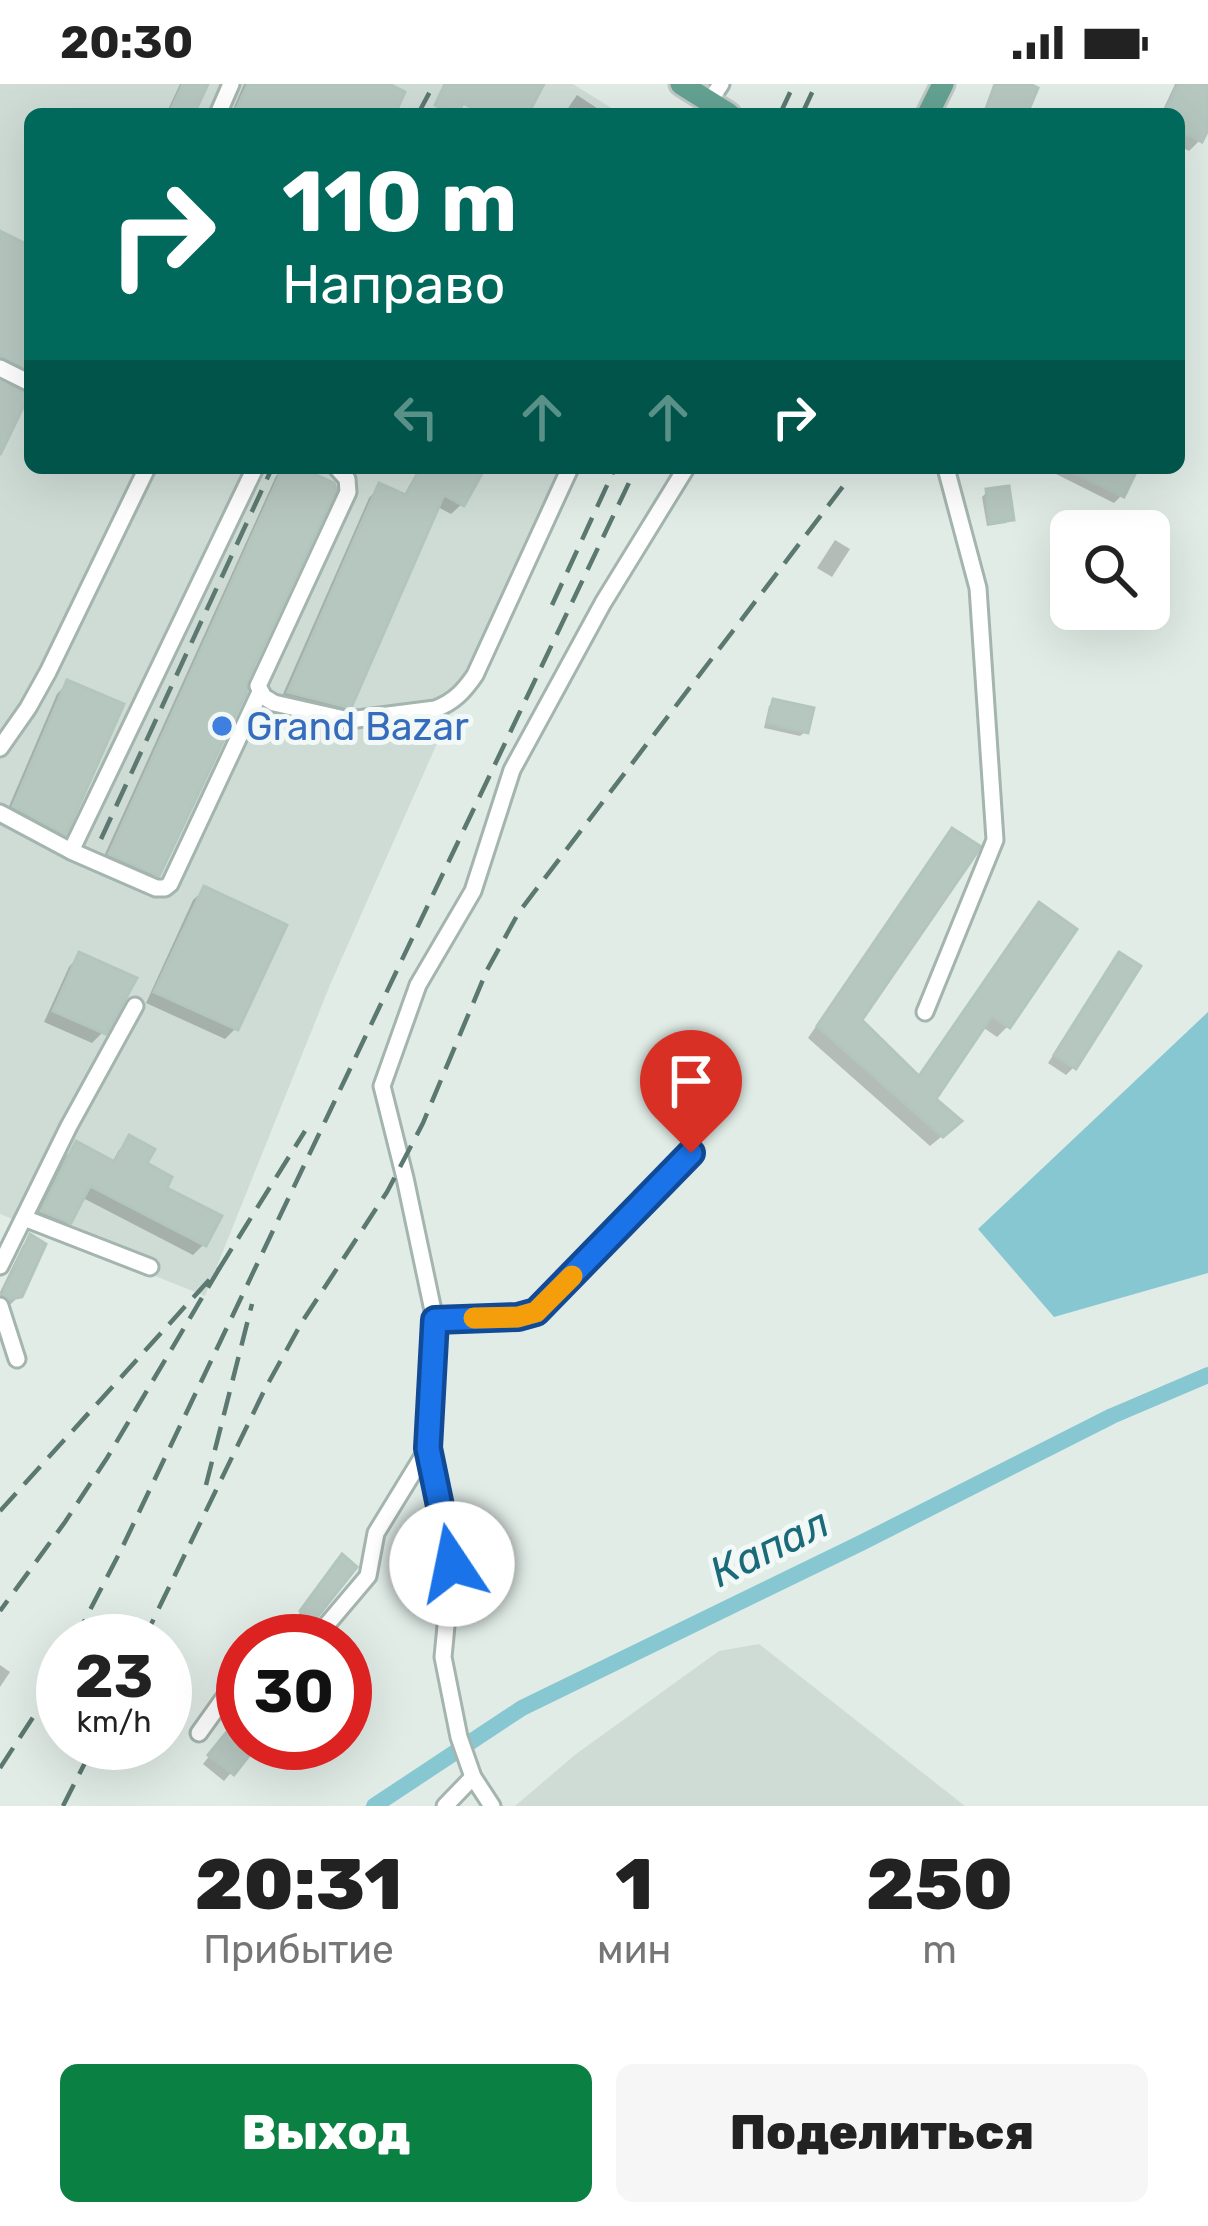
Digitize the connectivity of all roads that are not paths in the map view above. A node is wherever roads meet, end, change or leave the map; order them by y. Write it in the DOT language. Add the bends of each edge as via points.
graph roads {
  1 [pos="681,84"];
  2 [pos="717,103"];
  3 [pos="144,474"];
  4 [pos="252,474"];
  5 [pos="342,474"];
  6 [pos="567,474"];
  7 [pos="682,474"];
  8 [pos="948,474"];
  9 [pos="260,692"];
  10 [pos="0,748"];
  11 [pos="0,813"];
  12 [pos="71,851"];
  13 [pos="135,1006"];
  14 [pos="925,1012"];
  15 [pos="691,1153"];
  16 [pos="0,1223"];
  17 [pos="21,1224"];
  18 [pos="0,1266"];
  19 [pos="150,1267"];
  20 [pos="0,1306"];
  21 [pos="435,1320"];
  22 [pos="16,1359"];
  23 [pos="428,1448"];
  24 [pos="336,1614"];
  25 [pos="216,1709"];
  26 [pos="199,1733"];
  27 [pos="473,1777"];
  28 [pos="445,1806"];
  29 [pos="492,1806"];
  1 -- 2 [label="main road"];
  3 -- 10 [label="street" via="48,672"];
  4 -- 12 [label="street"];
  5 -- 9 [label="street" via="348,492"];
  6 -- 9 [label="street" via="475,675 448,704 349,720 295,710"];
  7 -- 21 [label="street" via="512,770 473,892 418,985 382,1086"];
  8 -- 14 [label="street" via="978,588 994,840"];
  9 -- 12 [label="street" via="170,884 156,888"];
  11 -- 12 [label="street"];
  13 -- 17 [label="street"];
  15 -- 21 [label="street" via="536,1312"];
  16 -- 17 [label="street"];
  17 -- 18 [label="street"];
  17 -- 19 [label="street"];
  20 -- 22 [label="street"];
  21 -- 23 [label="street"];
  23 -- 24 [label="street" via="376,1533 368,1576"];
  23 -- 27 [label="street" via="452,1564 443,1657"];
  25 -- 26 [label="street"];
  27 -- 28 [label="street"];
  27 -- 29 [label="street"];
}
